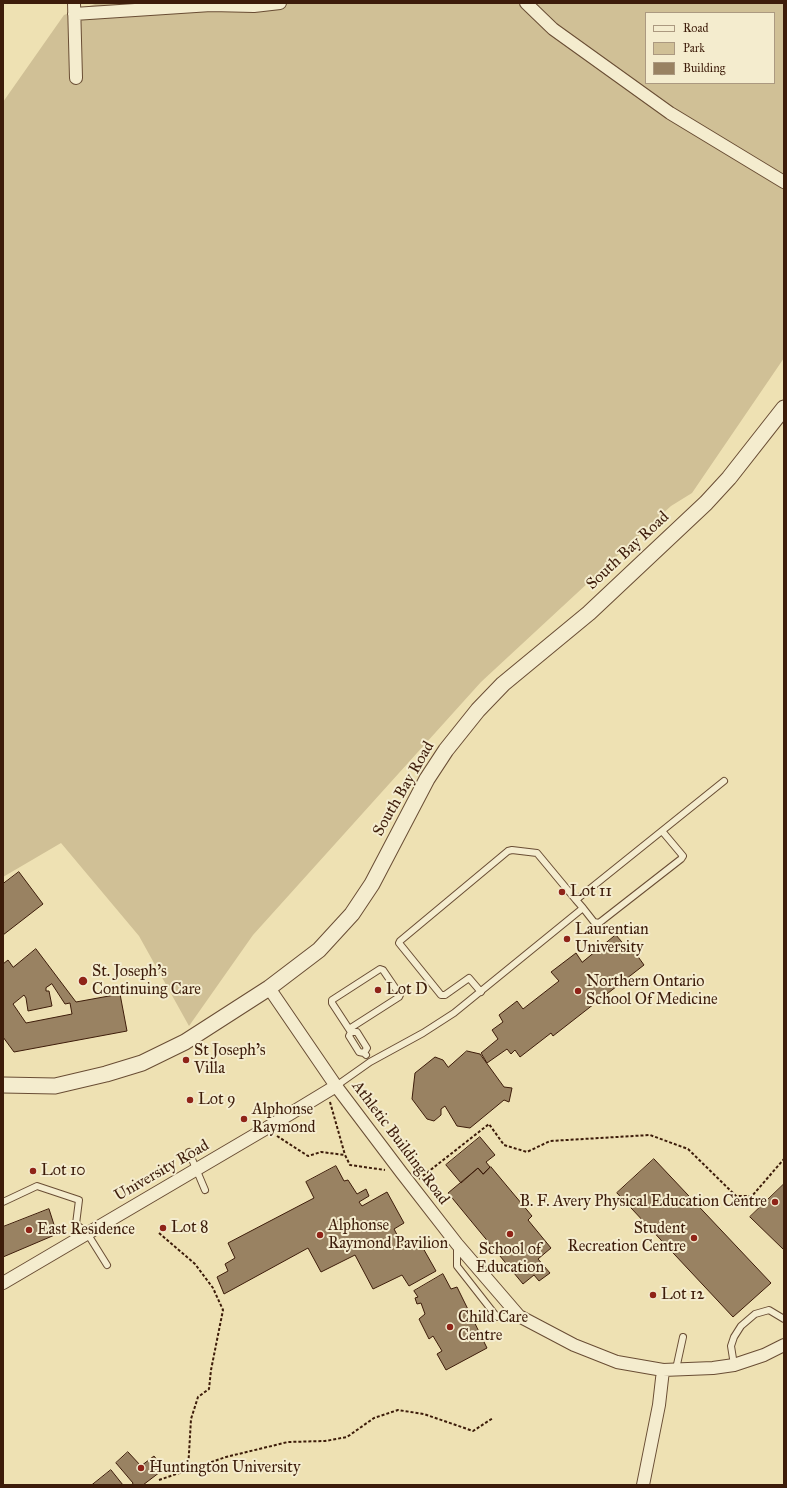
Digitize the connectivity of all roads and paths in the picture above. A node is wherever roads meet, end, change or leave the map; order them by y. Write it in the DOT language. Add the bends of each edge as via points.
graph roads {
  1 [pos="280,3"];
  2 [pos="526,3"];
  3 [pos="74,9"];
  4 [pos="76,78"];
  5 [pos="784,182"];
  6 [pos="784,408"];
  7 [pos="724,781"];
  8 [pos="662,830"];
  9 [pos="576,900"];
  10 [pos="583,908"];
  11 [pos="269,988"];
  12 [pos="481,992"];
  13 [pos="350,1030"];
  14 [pos="364,1053"];
  15 [pos="370,1062"];
  16 [pos="3,1086"];
  17 [pos="336,1086"];
  18 [pos="324,1093"];
  19 [pos="265,1129"];
  20 [pos="189,1152"];
  21 [pos="345,1155"];
  22 [pos="784,1159"];
  23 [pos="196,1169"];
  24 [pos="401,1172"];
  25 [pos="412,1185"];
  26 [pos="204,1190"];
  27 [pos="3,1202"];
  28 [pos="87,1233"];
  29 [pos="159,1233"];
  30 [pos="457,1244"];
  31 [pos="107,1265"];
  32 [pos="3,1283"];
  33 [pos="519,1316"];
  34 [pos="784,1319"];
  35 [pos="683,1337"];
  36 [pos="784,1345"];
  37 [pos="734,1365"];
  38 [pos="676,1369"];
  39 [pos="663,1370"];
  40 [pos="493,1418"];
  41 [pos="188,1470"];
  42 [pos="159,1480"];
  43 [pos="642,1485"];
  1 -- 3 [label="street" via="254,6"];
  2 -- 5 [label="street" via="553,29 670,113"];
  3 -- 4 [label="street"];
  6 -- 11 [label="street, South Bay Road" via="730,478 706,503 594,608 504,684 478,710 427,779 372,884 352,914 319,950"];
  7 -- 8 [label="lane"];
  8 -- 9 [label="lane"];
  8 -- 10 [label="lane" via="683,856 681,859 599,923 594,922"];
  9 -- 10 [label="lane"];
  9 -- 12 [label="lane" via="541,856 537,853 512,850 400,941 399,943 441,995 446,996 469,978"];
  10 -- 12 [label="lane"];
  11 -- 16 [label="street, South Bay Road" via="184,1042 142,1062 55,1086"];
  11 -- 17 [label="street, Athletic Building Road"];
  12 -- 15 [label="lane" via="423,1033"];
  13 -- 13 [label="lane" via="332,1000 380,969 383,970 399,997"];
  13 -- 14 [label="lane" via="349,1036 358,1052"];
  13 -- 14 [label="lane" via="357,1032 367,1048"];
  14 -- 15 [label="lane"];
  15 -- 17 [label="lane"];
  17 -- 18 [label="street, University Road"];
  17 -- 24 [label="street, Athletic Building Road"];
  18 -- 19 [label="street, University Road"];
  18 -- 21 [label="path" via="331,1105"];
  19 -- 21 [label="path" via="308,1156 321,1152"];
  19 -- 23 [label="street, University Road"];
  20 -- 23 [label="lane"];
  21 -- 24 [label="path" via="350,1165"];
  22 -- 25 [label="path" via="752,1196 736,1196 688,1149 650,1135 550,1141 527,1152 504,1145 489,1124"];
  23 -- 26 [label="lane"];
  23 -- 28 [label="street, University Road"];
  24 -- 25 [label="street, Athletic Building Road"];
  25 -- 30 [label="street, Athletic Building Road"];
  27 -- 28 [label="lane" via="37,1186 79,1200 76,1224"];
  28 -- 31 [label="lane"];
  28 -- 32 [label="street, University Road"];
  29 -- 41 [label="path" via="195,1264 213,1288 223,1310 209,1389 198,1396 190,1419"];
  30 -- 33 [label="street, Athletic Building Road"];
  30 -- 33 [label="lane" via="457,1266 497,1317"];
  33 -- 39 [label="street, Athletic Building Road" via="574,1345 617,1362"];
  34 -- 37 [label="lane" via="769,1310 755,1314 741,1326 731,1346"];
  35 -- 38 [label="lane"];
  36 -- 37 [label="street, Athletic Building Road"];
  37 -- 38 [label="street, Athletic Building Road"];
  38 -- 39 [label="street, Athletic Building Road"];
  39 -- 43 [label="street" via="659,1405"];
  40 -- 41 [label="path" via="473,1431 424,1414 398,1410 374,1418 347,1437 325,1441 288,1442 226,1457"];
  41 -- 42 [label="path"];
}
